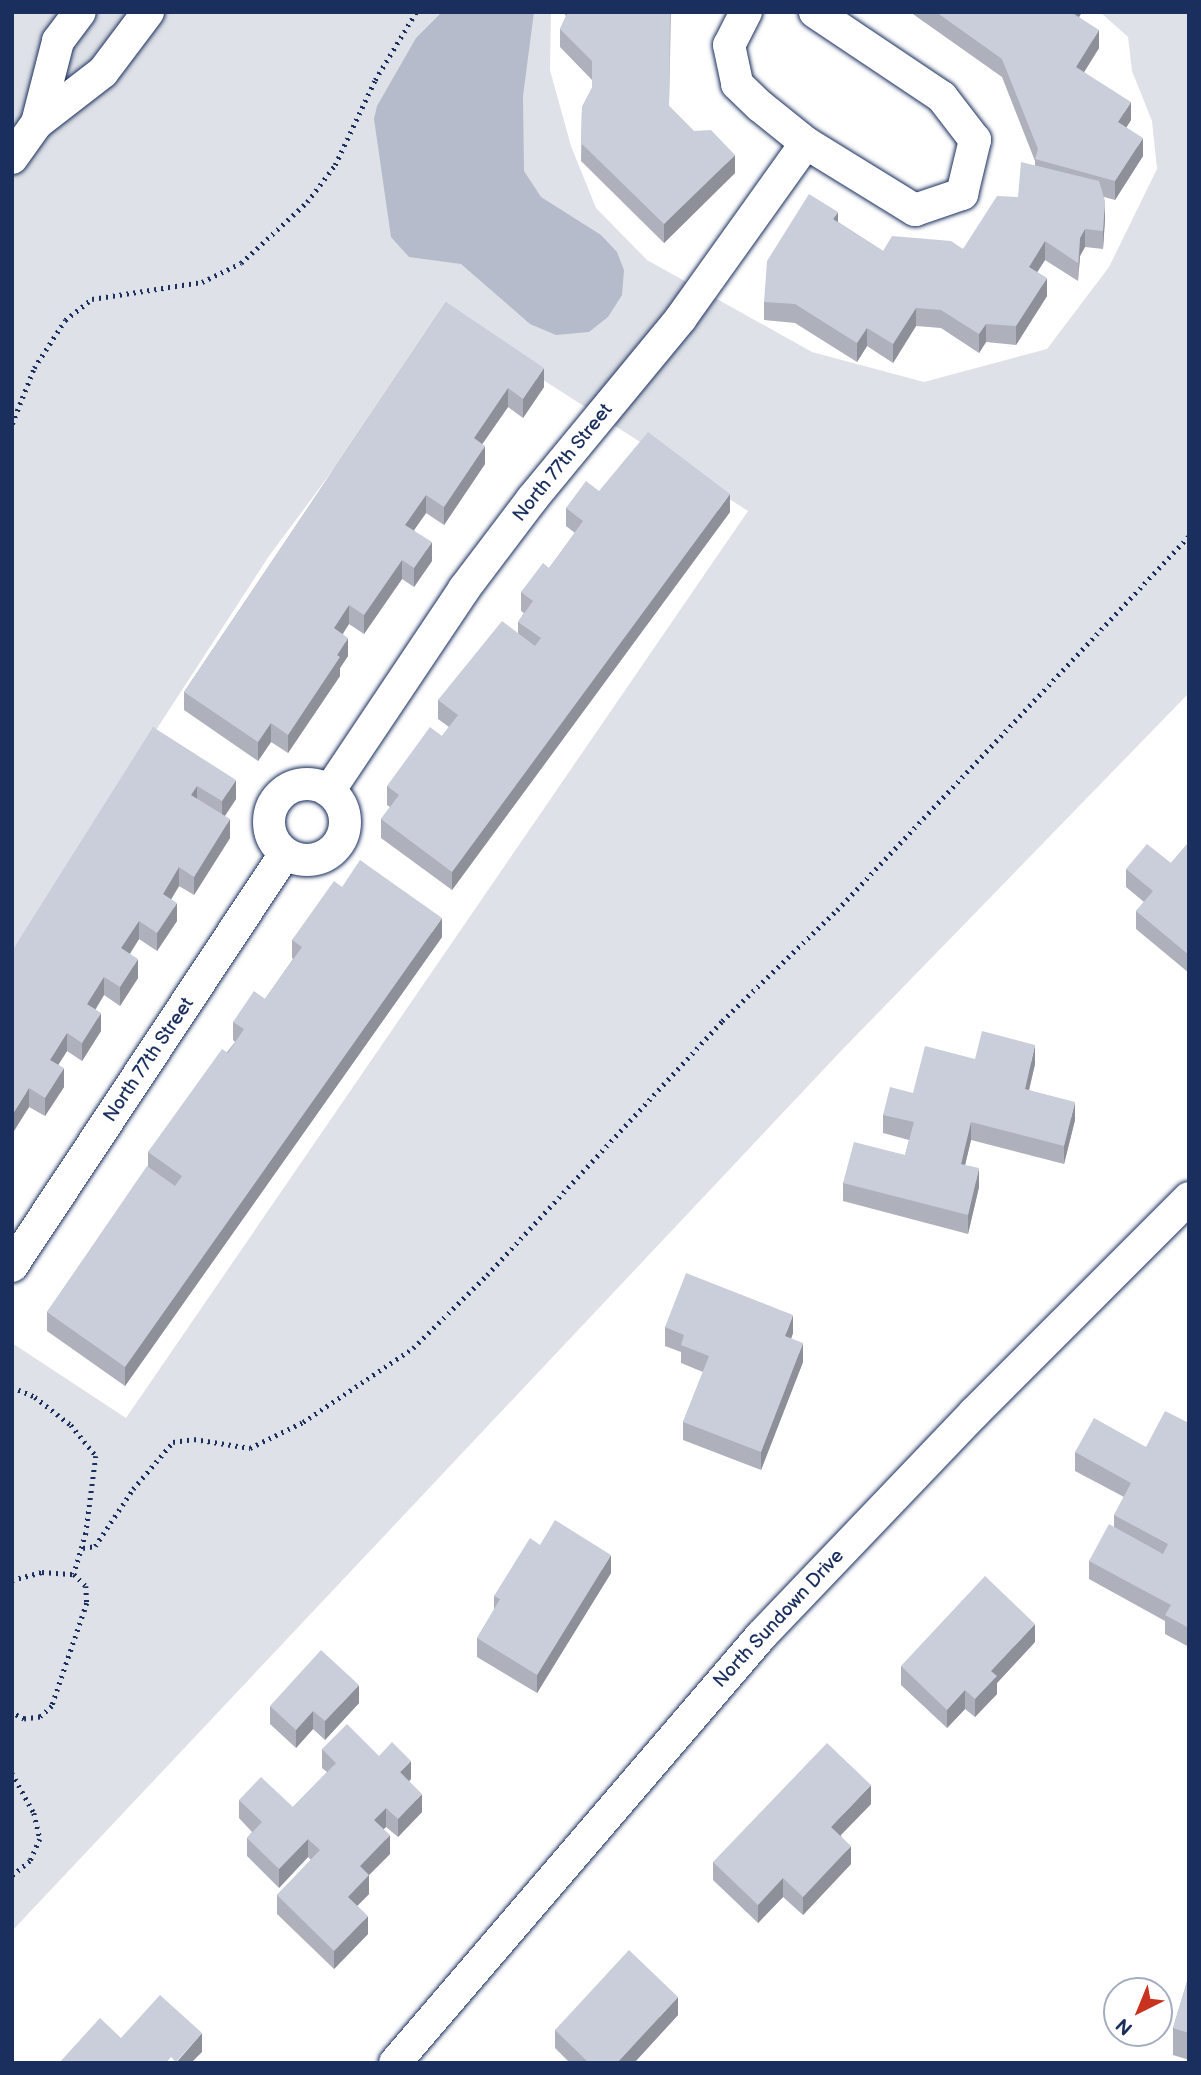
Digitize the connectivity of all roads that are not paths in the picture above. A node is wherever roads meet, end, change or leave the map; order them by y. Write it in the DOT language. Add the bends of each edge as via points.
graph roads {
  1 [pos="80,12"];
  2 [pos="148,12"];
  3 [pos="746,12"];
  4 [pos="815,12"];
  5 [pos="37,123"];
  6 [pos="806,143"];
  7 [pos="12,158"];
  8 [pos="329,791"];
  9 [pos="285,853"];
  10 [pos="1189,1198"];
  11 [pos="12,1266"];
  12 [pos="395,2063"];
  1 -- 5 [label="street" via="58,41"];
  2 -- 5 [label="street" via="103,72"];
  3 -- 6 [label="street" via="729,45 737,84"];
  4 -- 6 [label="street" via="942,97 975,140 962,194 915,210"];
  5 -- 7 [label="street"];
  6 -- 8 [label="street, North 77th Street" via="681,318 464,589"];
  8 -- 9 [label="street" via="304,785 291,788 273,806 271,832"];
  8 -- 9 [label="street" via="344,813 345,826 334,849 311,860"];
  9 -- 11 [label="street, North 77th Street"];
  10 -- 12 [label="street, North Sundown Drive" via="958,1428 761,1636"];
}
